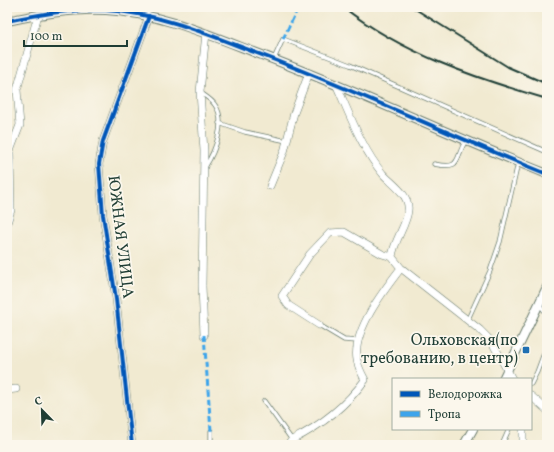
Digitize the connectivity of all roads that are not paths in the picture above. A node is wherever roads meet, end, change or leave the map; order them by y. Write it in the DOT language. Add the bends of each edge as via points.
graph roads {
  1 [pos="38,14"];
  2 [pos="148,16"];
  3 [pos="7,21"];
  4 [pos="206,34"];
  5 [pos="274,59"];
  6 [pos="308,73"];
  7 [pos="336,84"];
  8 [pos="200,92"];
  9 [pos="219,123"];
  10 [pos="467,139"];
  11 [pos="287,141"];
  12 [pos="547,152"];
  13 [pos="518,162"];
  14 [pos="434,164"];
  15 [pos="205,168"];
  16 [pos="547,174"];
  17 [pos="270,186"];
  18 [pos="7,223"];
  19 [pos="392,257"];
  20 [pos="401,268"];
  21 [pos="547,287"];
  22 [pos="539,304"];
  23 [pos="547,314"];
  24 [pos="468,318"];
  25 [pos="319,325"];
  26 [pos="204,336"];
  27 [pos="357,342"];
  28 [pos="547,345"];
  29 [pos="510,375"];
  30 [pos="532,382"];
  31 [pos="16,389"];
  32 [pos="7,390"];
  33 [pos="532,397"];
  34 [pos="264,401"];
  35 [pos="547,410"];
  36 [pos="472,430"];
  37 [pos="509,430"];
  38 [pos="523,430"];
  39 [pos="211,431"];
  40 [pos="290,443"];
  41 [pos="132,445"];
  42 [pos="211,445"];
  43 [pos="464,445"];
  44 [pos="502,445"];
  45 [pos="523,445"];
  1 -- 2 [label="street" via="106,10"];
  1 -- 3 [label="street"];
  1 -- 18 [label="street" via="17,90 20,124 10,151 11,210"];
  2 -- 4 [label="street" via="176,22"];
  2 -- 41 [label="street, ЮЖНАЯ УЛИЦА" via="103,141 99,164"];
  4 -- 5 [label="street"];
  4 -- 8 [label="street"];
  5 -- 6 [label="street"];
  5 -- 12 [label="lane" via="283,39 350,65"];
  6 -- 7 [label="street"];
  6 -- 11 [label="street"];
  7 -- 10 [label="street"];
  7 -- 19 [label="street" via="365,146 382,173 407,199 408,211 393,247"];
  8 -- 9 [label="lane" via="215,103"];
  8 -- 15 [label="street"];
  9 -- 11 [label="lane" via="245,132"];
  9 -- 15 [label="lane" via="219,137"];
  10 -- 13 [label="street"];
  10 -- 14 [label="lane" via="452,166"];
  11 -- 17 [label="street"];
  13 -- 16 [label="street"];
  13 -- 24 [label="lane" via="500,242 490,272"];
  15 -- 26 [label="street" via="202,286"];
  19 -- 20 [label="street"];
  19 -- 25 [label="street" via="344,232 330,233 318,244 282,296 288,305"];
  20 -- 24 [label="street"];
  20 -- 27 [label="street" via="379,297"];
  21 -- 22 [label="street"];
  22 -- 23 [label="lane"];
  22 -- 29 [label="street"];
  24 -- 29 [label="street" via="492,342"];
  25 -- 27 [label="lane" via="344,340"];
  27 -- 40 [label="street" via="357,360 364,380 353,396 328,420"];
  28 -- 30 [label="lane"];
  31 -- 32 [label="street"];
  33 -- 35 [label="street"];
  34 -- 40 [label="lane"];
  36 -- 43 [label="street"];
  37 -- 44 [label="lane"];
  38 -- 45 [label="street"];
  39 -- 42 [label="lane"];
}
